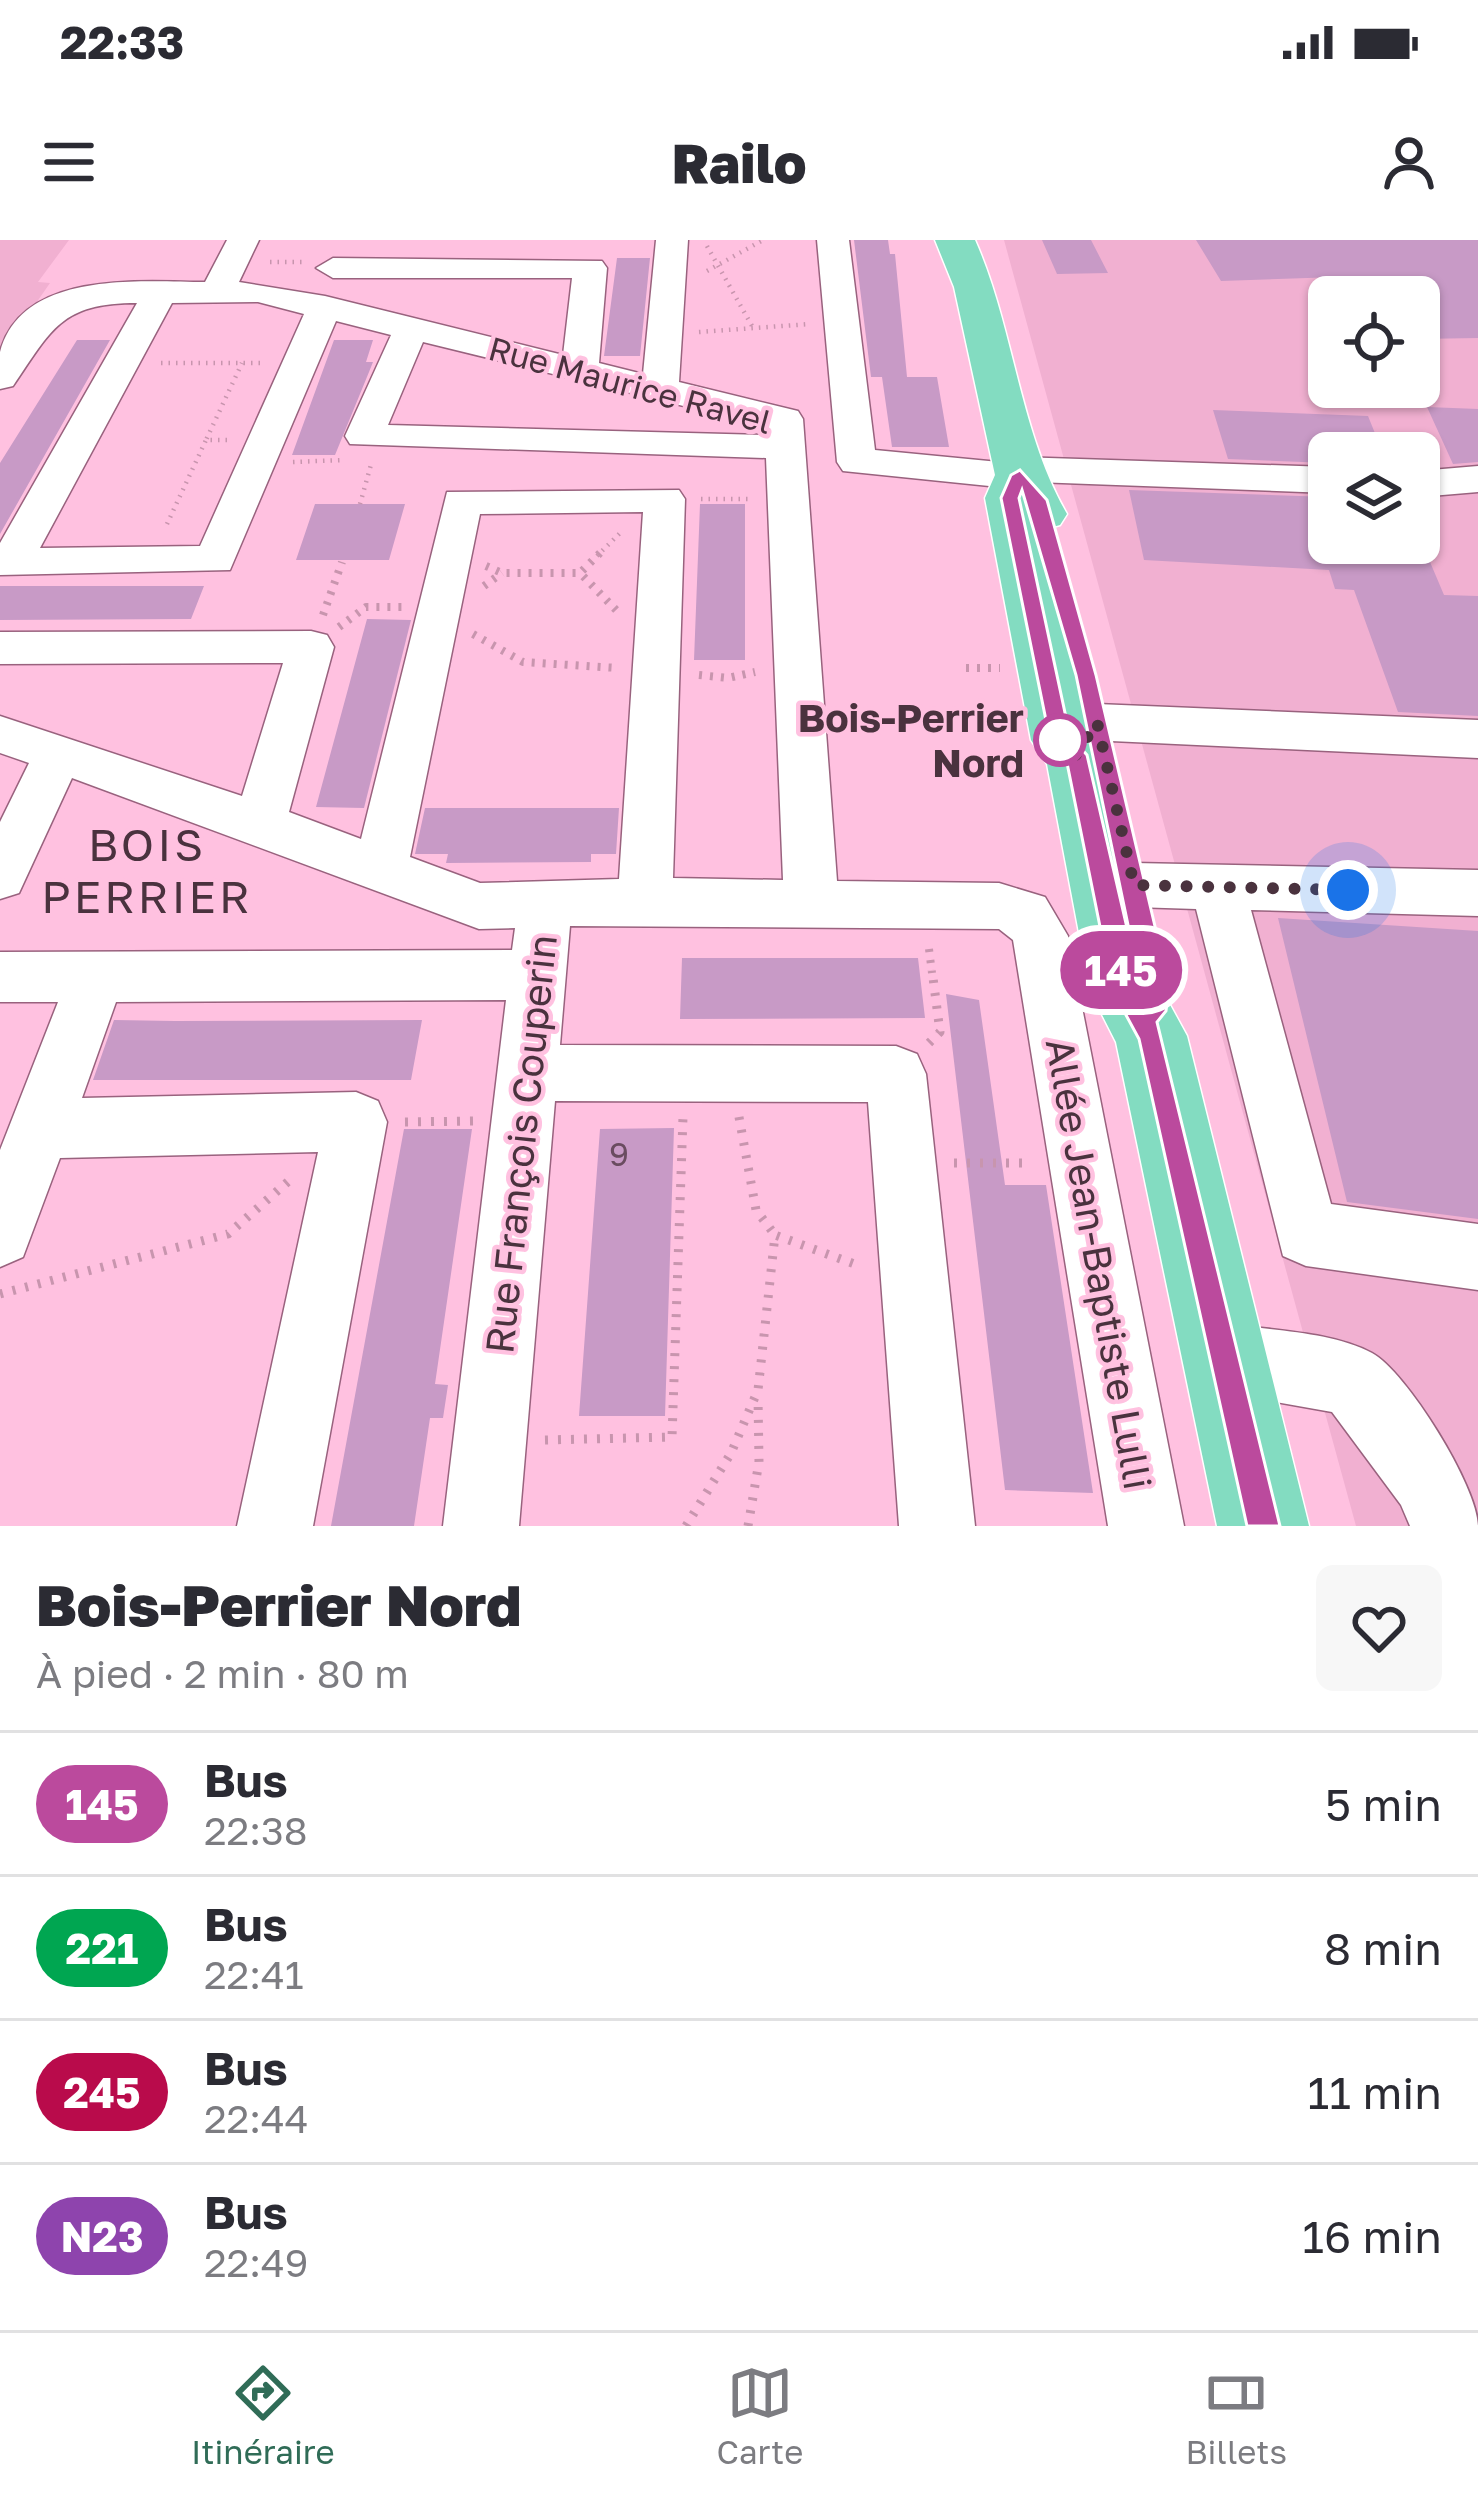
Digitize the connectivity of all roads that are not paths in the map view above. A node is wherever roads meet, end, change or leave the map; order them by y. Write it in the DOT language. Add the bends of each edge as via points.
graph roads {
  1 [pos="672,240"];
  2 [pos="833,240"];
  3 [pos="955,240"];
  4 [pos="976,240"];
  5 [pos="231,264"];
  6 [pos="975,286"];
  7 [pos="329,287"];
  8 [pos="161,291"];
  9 [pos="411,329"];
  10 [pos="580,369"];
  11 [pos="0,378"];
  12 [pos="660,387"];
  13 [pos="786,433"];
  14 [pos="855,445"];
  15 [pos="1019,472"];
  16 [pos="1478,479"];
  17 [pos="1308,480"];
  18 [pos="1440,482"];
  19 [pos="0,648"];
  20 [pos="0,734"];
  21 [pos="1086,738"];
  22 [pos="1478,739"];
  23 [pos="56,758"];
  24 [pos="260,823"];
  25 [pos="381,868"];
  26 [pos="0,877"];
  27 [pos="1134,885"];
  28 [pos="1218,887"];
  29 [pos="1478,893"];
  30 [pos="645,901"];
  31 [pos="545,904"];
  32 [pos="811,904"];
  33 [pos="538,975"];
  34 [pos="0,976"];
  35 [pos="97,976"];
  36 [pos="1151,1036"];
  37 [pos="526,1096"];
  38 [pos="39,1129"];
  39 [pos="0,1234"];
  40 [pos="1478,1258"];
  41 [pos="1224,1358"];
  42 [pos="275,1526"];
  43 [pos="481,1526"];
  44 [pos="937,1526"];
  45 [pos="1146,1526"];
  46 [pos="1264,1526"];
  47 [pos="1448,1526"];
  1 -- 12 [label="street"];
  2 -- 14 [label="street"];
  3 -- 6 [label="main road"];
  4 -- 6 [label="main road"];
  5 -- 7 [label="street, Rue Maurice Ravel" via="258,292"];
  5 -- 8 [label="street, Rue Maurice Ravel"];
  6 -- 15 [label="main road"];
  7 -- 8 [label="street" via="215,560 10,563"];
  7 -- 9 [label="street, Rue Maurice Ravel"];
  7 -- 10 [label="street" via="420,268 412,301 544,299 551,268 590,268"];
  8 -- 11 [label="street, Rue Maurice Ravel" via="99,292 62,305 38,320"];
  9 -- 10 [label="street, Rue Maurice Ravel"];
  9 -- 13 [label="street" via="364,436 376,448"];
  10 -- 12 [label="street, Rue Maurice Ravel"];
  12 -- 13 [label="street, Rue Maurice Ravel"];
  13 -- 14 [label="street"];
  13 -- 32 [label="street, Rue Maurice Ravel"];
  14 -- 15 [label="street" via="983,475"];
  15 -- 17 [label="street"];
  15 -- 21 [label="main road" via="1038,500"];
  15 -- 21 [label="main road" via="1010,498 1060,740"];
  16 -- 18 [label="street"];
  19 -- 24 [label="street" via="311,647"];
  20 -- 23 [label="street, Rue François Couperin"];
  21 -- 22 [label="street"];
  21 -- 27 [label="main road"];
  21 -- 36 [label="main road" via="1125,991"];
  23 -- 24 [label="street, Rue François Couperin"];
  23 -- 26 [label="street"];
  24 -- 25 [label="street, Rue François Couperin"];
  25 -- 30 [label="street" via="462,501 664,499"];
  25 -- 31 [label="street, Rue François Couperin" via="479,906"];
  27 -- 28 [label="street"];
  27 -- 36 [label="main road" via="1156,986"];
  28 -- 29 [label="street"];
  28 -- 40 [label="street" via="1306,1233"];
  30 -- 31 [label="street, Allée Jean-Baptiste Lulli"];
  30 -- 32 [label="street, Allée Jean-Baptiste Lulli"];
  31 -- 33 [label="street, Rue François Couperin"];
  32 -- 45 [label="street, Allée Jean-Baptiste Lulli" via="1000,906 1026,913 1040,936"];
  33 -- 35 [label="street"];
  33 -- 37 [label="street, Rue François Couperin"];
  34 -- 35 [label="street"];
  35 -- 38 [label="street"];
  36 -- 41 [label="main road"];
  37 -- 43 [label="street, Rue François Couperin"];
  37 -- 44 [label="street" via="711,1074 896,1074"];
  38 -- 39 [label="street"];
  38 -- 42 [label="street" via="356,1122"];
  41 -- 46 [label="main road"];
  41 -- 47 [label="street" via="1352,1380 1427,1479"];
}
